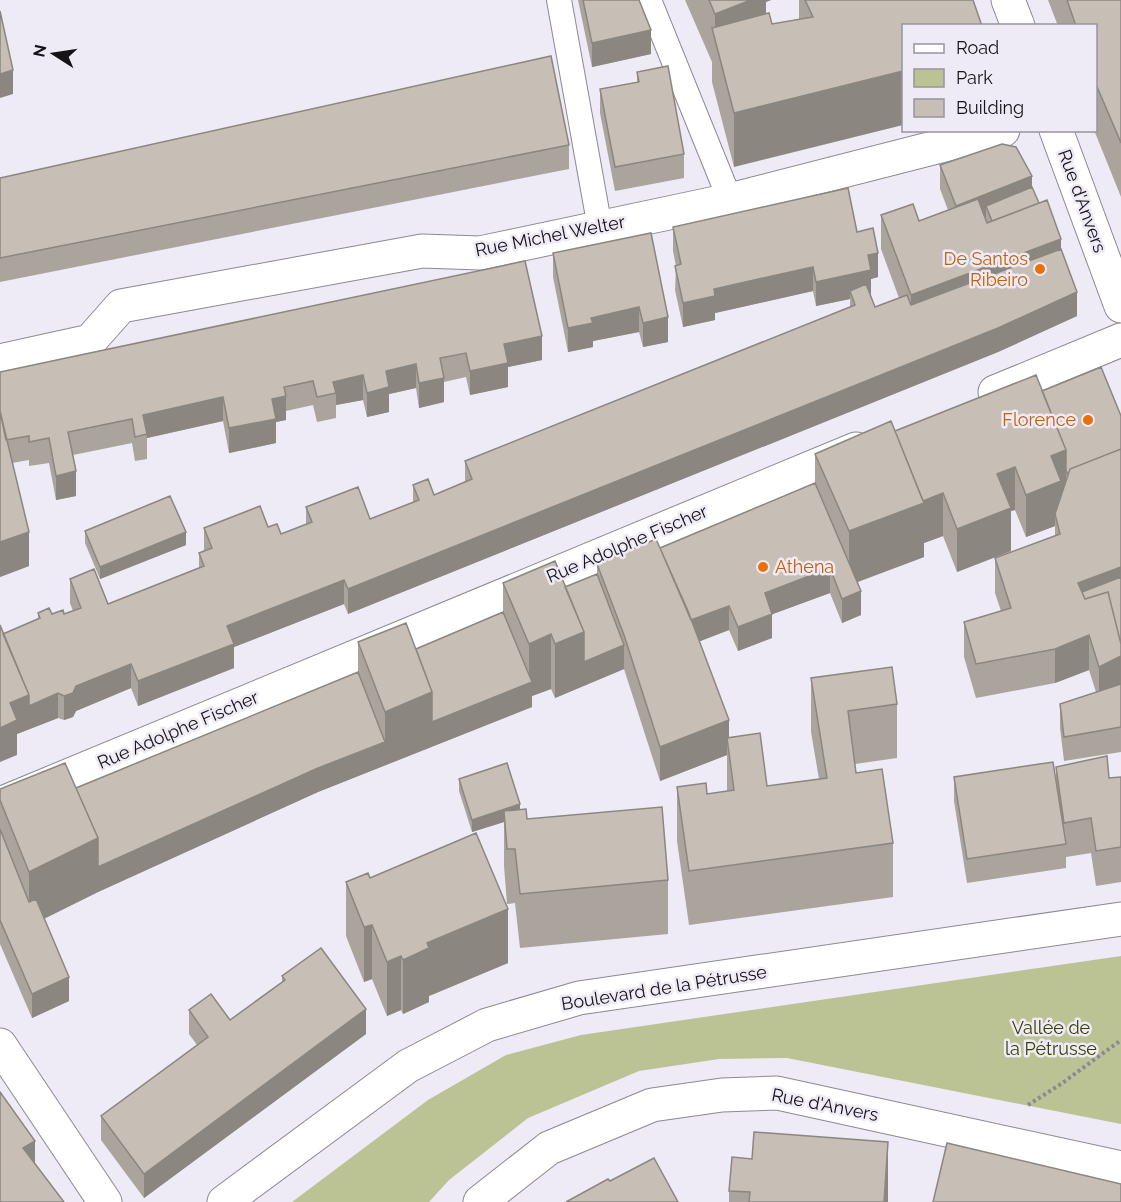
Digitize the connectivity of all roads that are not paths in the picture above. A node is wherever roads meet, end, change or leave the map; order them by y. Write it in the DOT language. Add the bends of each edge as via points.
graph roads {
  1 [pos="559,0"];
  2 [pos="650,0"];
  3 [pos="1008,0"];
  4 [pos="1016,24"];
  5 [pos="996,132"];
  6 [pos="1057,132"];
  7 [pos="730,200"];
  8 [pos="600,228"];
  9 [pos="1121,306"];
  10 [pos="1121,339"];
  11 [pos="0,362"];
  12 [pos="967,403"];
  13 [pos="879,440"];
  14 [pos="0,804"];
  15 [pos="1121,919"];
  16 [pos="0,1045"];
  17 [pos="1121,1168"];
  18 [pos="105,1202"];
  19 [pos="224,1202"];
  20 [pos="480,1202"];
  1 -- 8 [label="lane"];
  2 -- 7 [label="lane"];
  3 -- 4 [label="street"];
  5 -- 7 [label="street, Rue Michel Welter"];
  6 -- 9 [label="street, Rue d'Anvers"];
  7 -- 8 [label="street, Rue Michel Welter"];
  8 -- 11 [label="street, Rue Michel Welter" via="480,252 422,250 121,306 90,341"];
  10 -- 12 [label="street"];
  13 -- 14 [label="street, Rue Adolphe Fischer"];
  15 -- 19 [label="street, Boulevard de la Pétrusse" via="579,998 487,1024 408,1066"];
  16 -- 18 [label="street"];
  17 -- 20 [label="street, Rue d'Anvers" via="777,1093 722,1095 652,1106 549,1148"];
}
